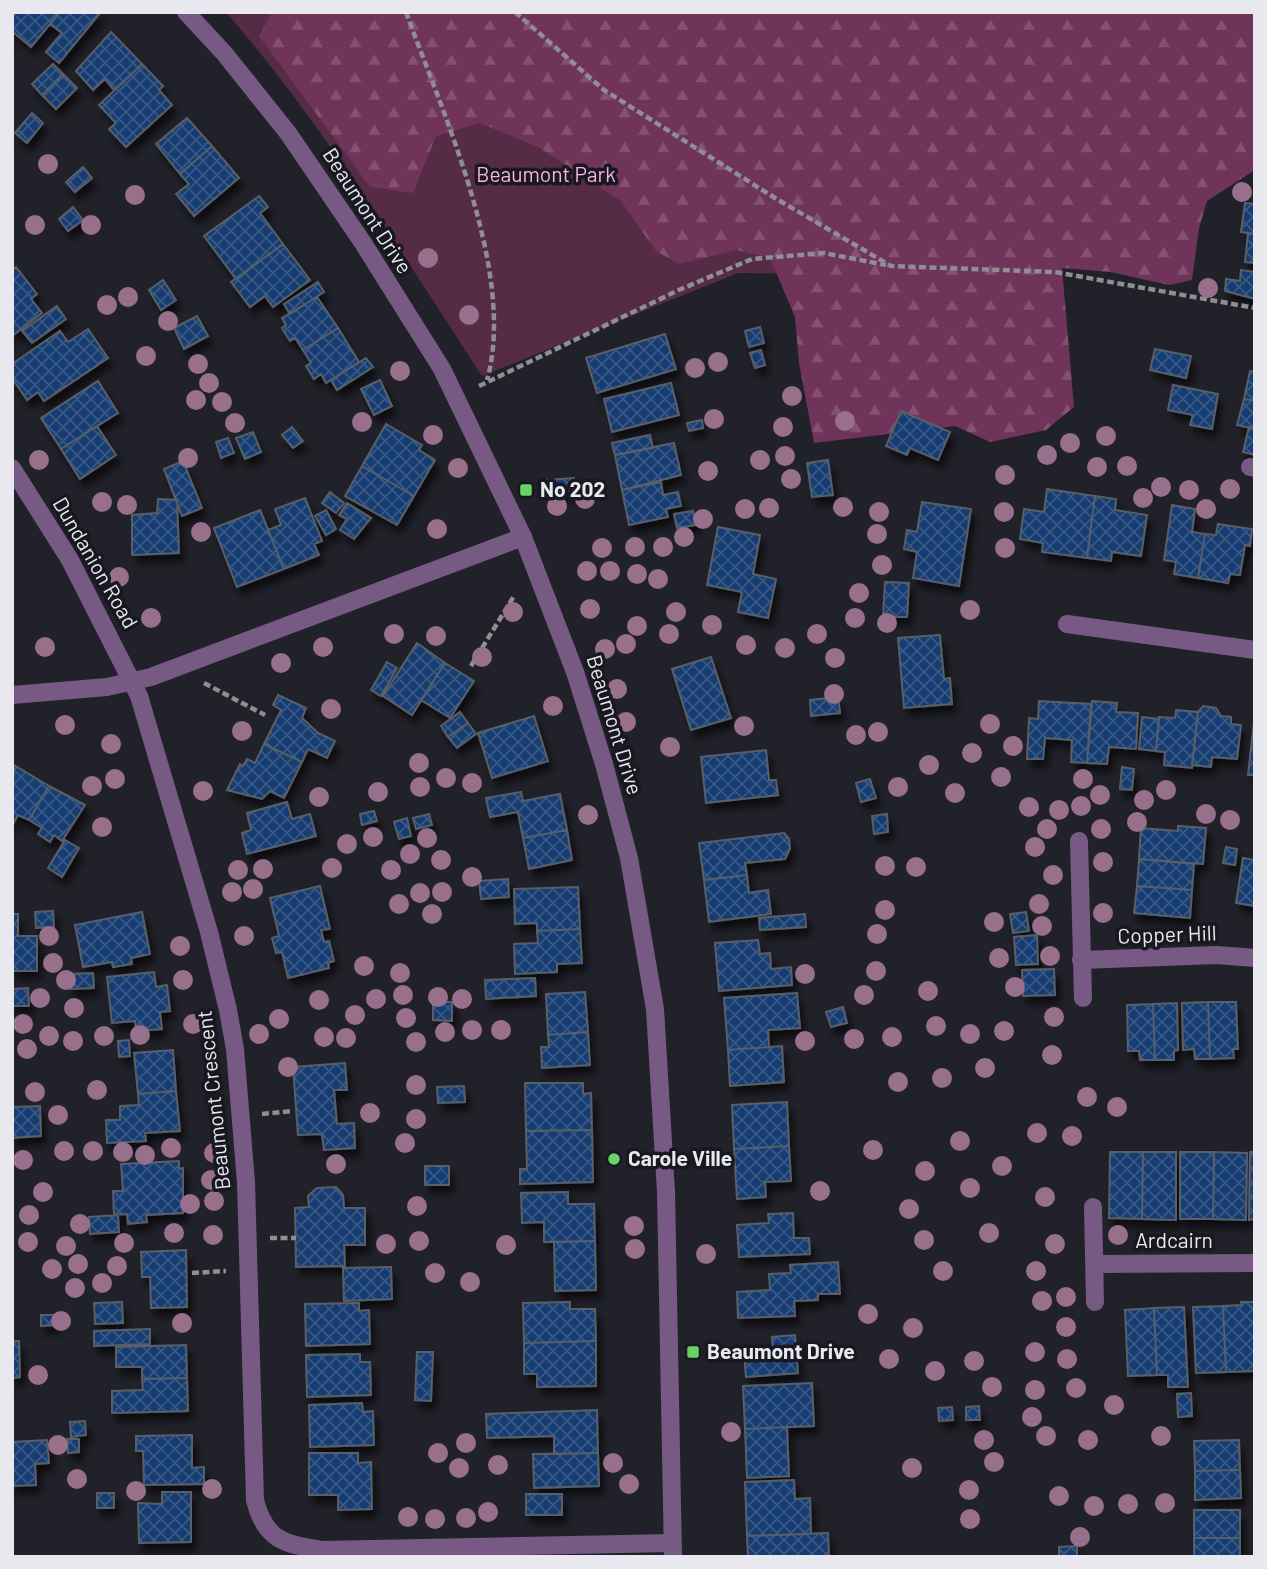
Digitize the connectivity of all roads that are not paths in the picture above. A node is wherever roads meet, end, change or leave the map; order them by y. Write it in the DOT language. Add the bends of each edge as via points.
graph roads {
  1 [pos="186,12"];
  2 [pos="12,468"];
  3 [pos="523,537"];
  4 [pos="1067,624"];
  5 [pos="1255,650"];
  6 [pos="133,682"];
  7 [pos="12,695"];
  8 [pos="1079,841"];
  9 [pos="1255,958"];
  10 [pos="1081,960"];
  11 [pos="1083,998"];
  12 [pos="1093,1207"];
  13 [pos="1255,1263"];
  14 [pos="1094,1264"];
  15 [pos="1095,1302"];
  16 [pos="673,1550"];
  1 -- 3 [label="street, Beaumont Drive" via="288,133 363,243 442,369"];
  2 -- 6 [label="street, Dundanion Road" via="64,548"];
  3 -- 6 [label="street"];
  3 -- 16 [label="street, Beaumont Drive" via="575,672 604,764 645,939 661,1095"];
  4 -- 5 [label="street"];
  6 -- 7 [label="street"];
  6 -- 16 [label="street, Beaumont Crescent" via="209,932 236,1049 251,1277 255,1500 266,1528 285,1543 322,1550"];
  8 -- 10 [label="street"];
  9 -- 10 [label="street, Copper Hill"];
  10 -- 11 [label="street"];
  12 -- 14 [label="street"];
  13 -- 14 [label="street, Ardcairn"];
  14 -- 15 [label="street"];
}
